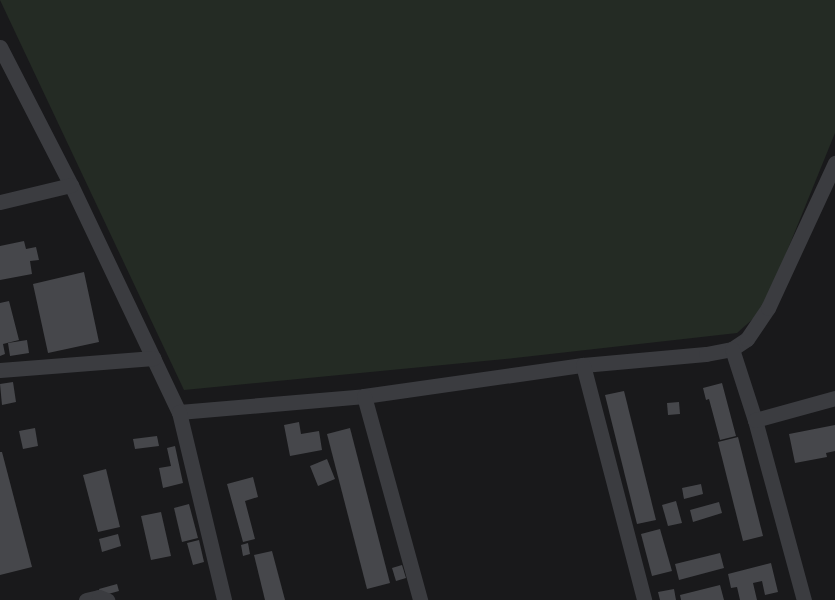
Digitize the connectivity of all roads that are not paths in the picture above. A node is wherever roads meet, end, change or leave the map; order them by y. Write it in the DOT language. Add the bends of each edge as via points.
graph roads {
  1 [pos="1,51"];
  2 [pos="835,163"];
  3 [pos="831,181"];
  4 [pos="71,185"];
  5 [pos="0,202"];
  6 [pos="732,349"];
  7 [pos="154,358"];
  8 [pos="583,365"];
  9 [pos="0,370"];
  10 [pos="364,396"];
  11 [pos="835,398"];
  12 [pos="179,412"];
  13 [pos="755,420"];
  14 [pos="86,600"];
  15 [pos="107,600"];
  16 [pos="224,600"];
  17 [pos="420,600"];
  18 [pos="644,600"];
  19 [pos="804,600"];
  1 -- 4 [label="street"];
  2 -- 3 [label="street"];
  3 -- 6 [label="street" via="768,308 746,339"];
  4 -- 5 [label="street"];
  4 -- 7 [label="street"];
  6 -- 8 [label="street"];
  6 -- 13 [label="street"];
  7 -- 9 [label="street"];
  7 -- 12 [label="street"];
  8 -- 10 [label="street"];
  8 -- 18 [label="street"];
  10 -- 12 [label="street"];
  10 -- 17 [label="street"];
  11 -- 13 [label="street"];
  12 -- 16 [label="street"];
  13 -- 19 [label="street"];
  14 -- 15 [label="street" via="99,597"];
}
